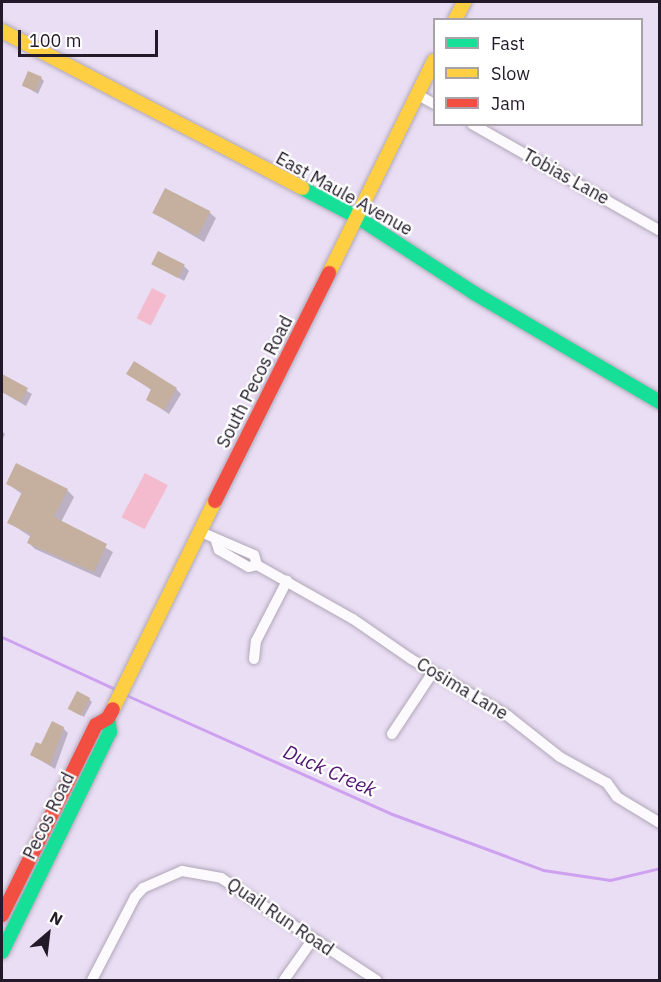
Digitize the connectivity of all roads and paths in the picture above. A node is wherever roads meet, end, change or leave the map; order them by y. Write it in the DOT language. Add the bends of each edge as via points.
graph roads {
  1 [pos="464,2"];
  2 [pos="456,18"];
  3 [pos="2,31"];
  4 [pos="433,65"];
  5 [pos="418,94"];
  6 [pos="433,103"];
  7 [pos="475,126"];
  8 [pos="357,218"];
  9 [pos="660,231"];
  10 [pos="660,402"];
  11 [pos="201,532"];
  12 [pos="287,581"];
  13 [pos="254,659"];
  14 [pos="433,672"];
  15 [pos="110,717"];
  16 [pos="392,734"];
  17 [pos="660,823"];
  18 [pos="2,915"];
  19 [pos="313,939"];
  20 [pos="2,952"];
  21 [pos="92,981"];
  22 [pos="284,981"];
  23 [pos="376,981"];
  1 -- 2 [label="main road"];
  3 -- 8 [label="main road, East Maule Avenue"];
  4 -- 5 [label="main road, South Pecos Road"];
  5 -- 6 [label="street"];
  5 -- 8 [label="main road, South Pecos Road"];
  7 -- 9 [label="street, Tobias Lane"];
  8 -- 10 [label="main road, East Maule Avenue" via="474,293"];
  8 -- 11 [label="main road, South Pecos Road"];
  11 -- 12 [label="street, Cosima Lane" via="216,541 219,550 249,567 257,565"];
  11 -- 15 [label="main road, South Pecos Road"];
  12 -- 13 [label="street" via="256,640"];
  12 -- 14 [label="street, Cosima Lane"];
  14 -- 16 [label="street"];
  14 -- 17 [label="street, Cosima Lane" via="508,716 560,757 608,783 617,797"];
  15 -- 18 [label="main road, South Pecos Road" via="96,725"];
  15 -- 20 [label="main road, Pecos Road"];
  19 -- 21 [label="street, Quail Run Road" via="221,878 182,871 143,888 135,897"];
  19 -- 22 [label="street"];
  19 -- 23 [label="street, Quail Run Road"];
}
